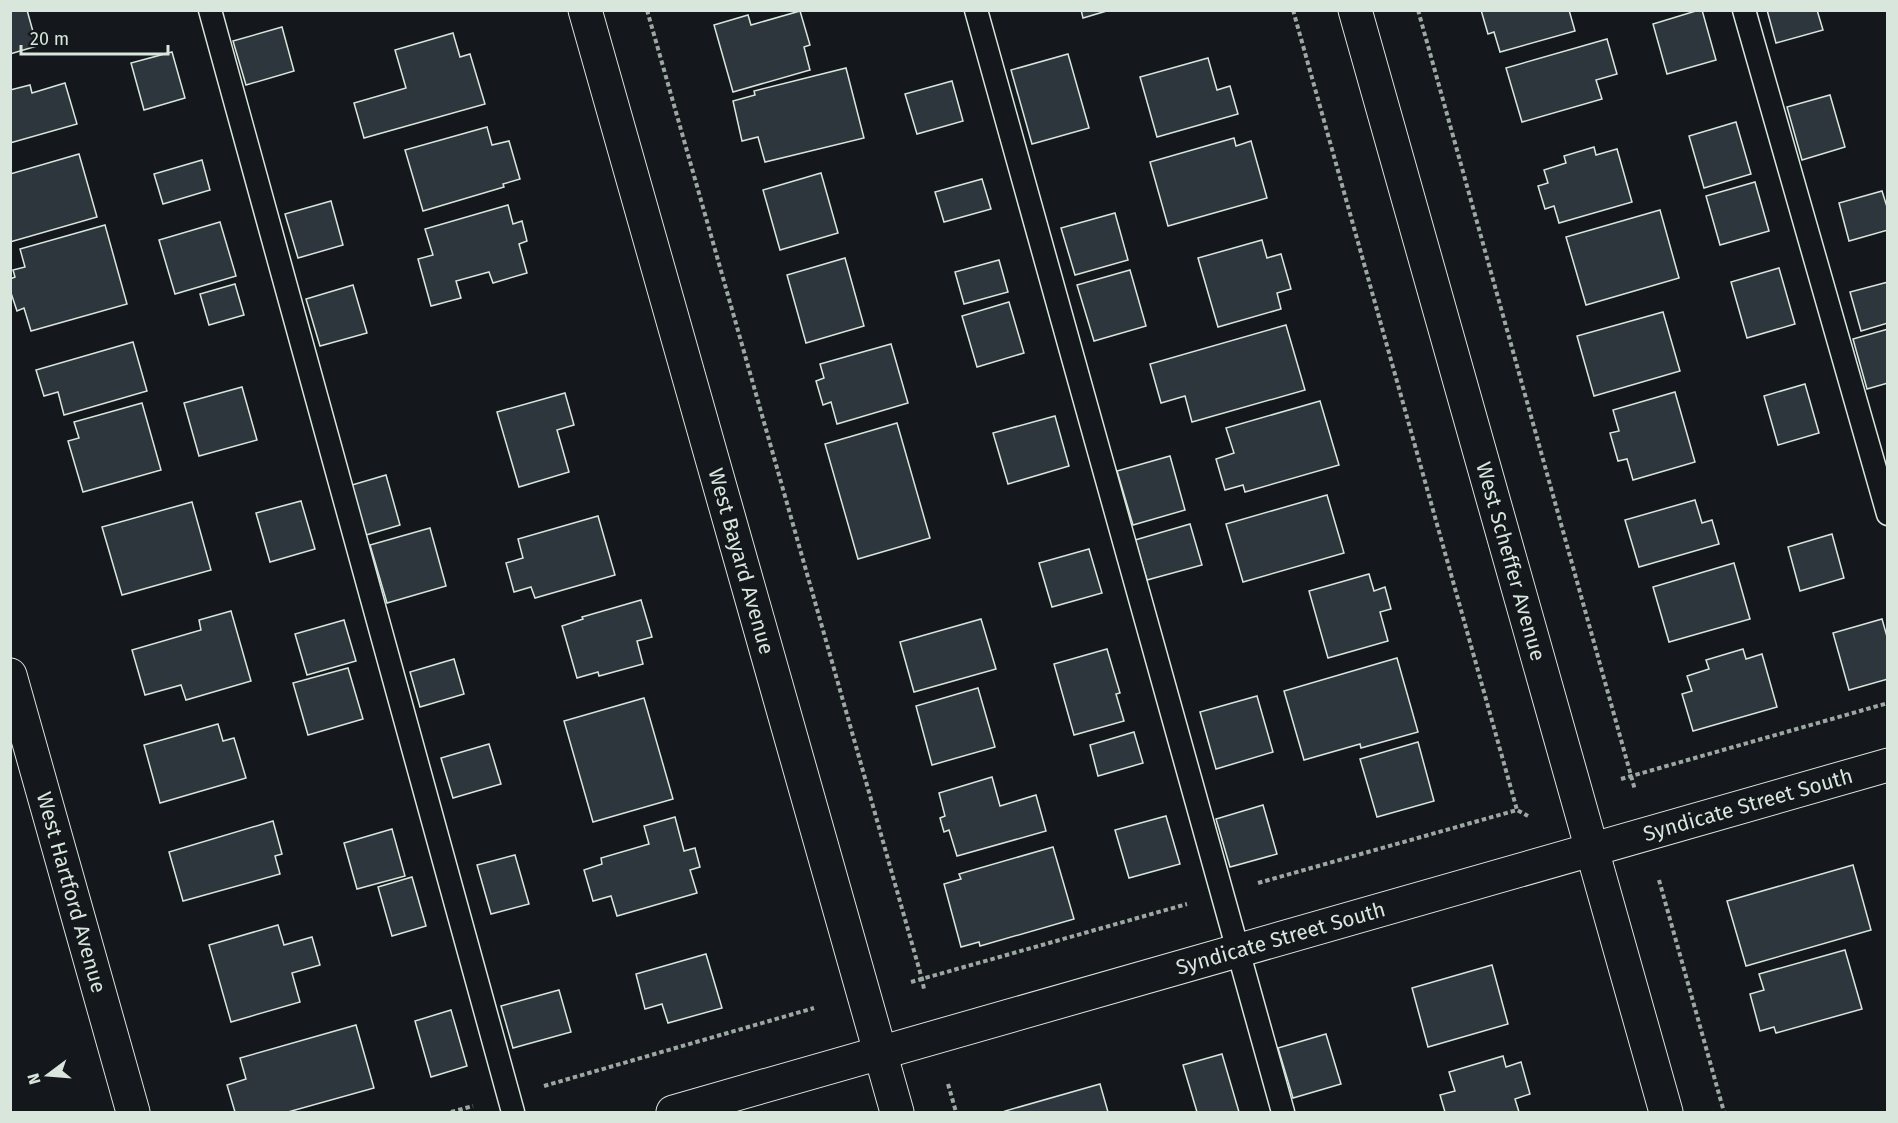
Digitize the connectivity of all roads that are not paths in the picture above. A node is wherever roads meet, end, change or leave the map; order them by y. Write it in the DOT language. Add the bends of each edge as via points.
graph roads {
  1 [pos="210,10"];
  2 [pos="585,10"];
  3 [pos="976,10"];
  4 [pos="1355,10"];
  5 [pos="1744,10"];
  6 [pos="1887,514"];
  7 [pos="10,675"];
  8 [pos="1887,765"];
  9 [pos="1593,849"];
  10 [pos="1237,951"];
  11 [pos="880,1053"];
  12 [pos="511,1104"];
  13 [pos="133,1113"];
  14 [pos="673,1113"];
  15 [pos="897,1113"];
  16 [pos="1283,1113"];
  17 [pos="1666,1113"];
  1 -- 12 [label="lane"];
  2 -- 11 [label="street, West Bayard Avenue"];
  3 -- 10 [label="lane"];
  4 -- 9 [label="street, West Scheffer Avenue"];
  5 -- 6 [label="lane"];
  7 -- 13 [label="street, West Hartford Avenue"];
  8 -- 9 [label="street, Syndicate Street South"];
  9 -- 10 [label="street, Syndicate Street South"];
  9 -- 17 [label="street, West Scheffer Avenue"];
  10 -- 11 [label="street, Syndicate Street South"];
  10 -- 16 [label="lane"];
  11 -- 14 [label="street, Syndicate Street South"];
  11 -- 15 [label="street, West Bayard Avenue"];
}
